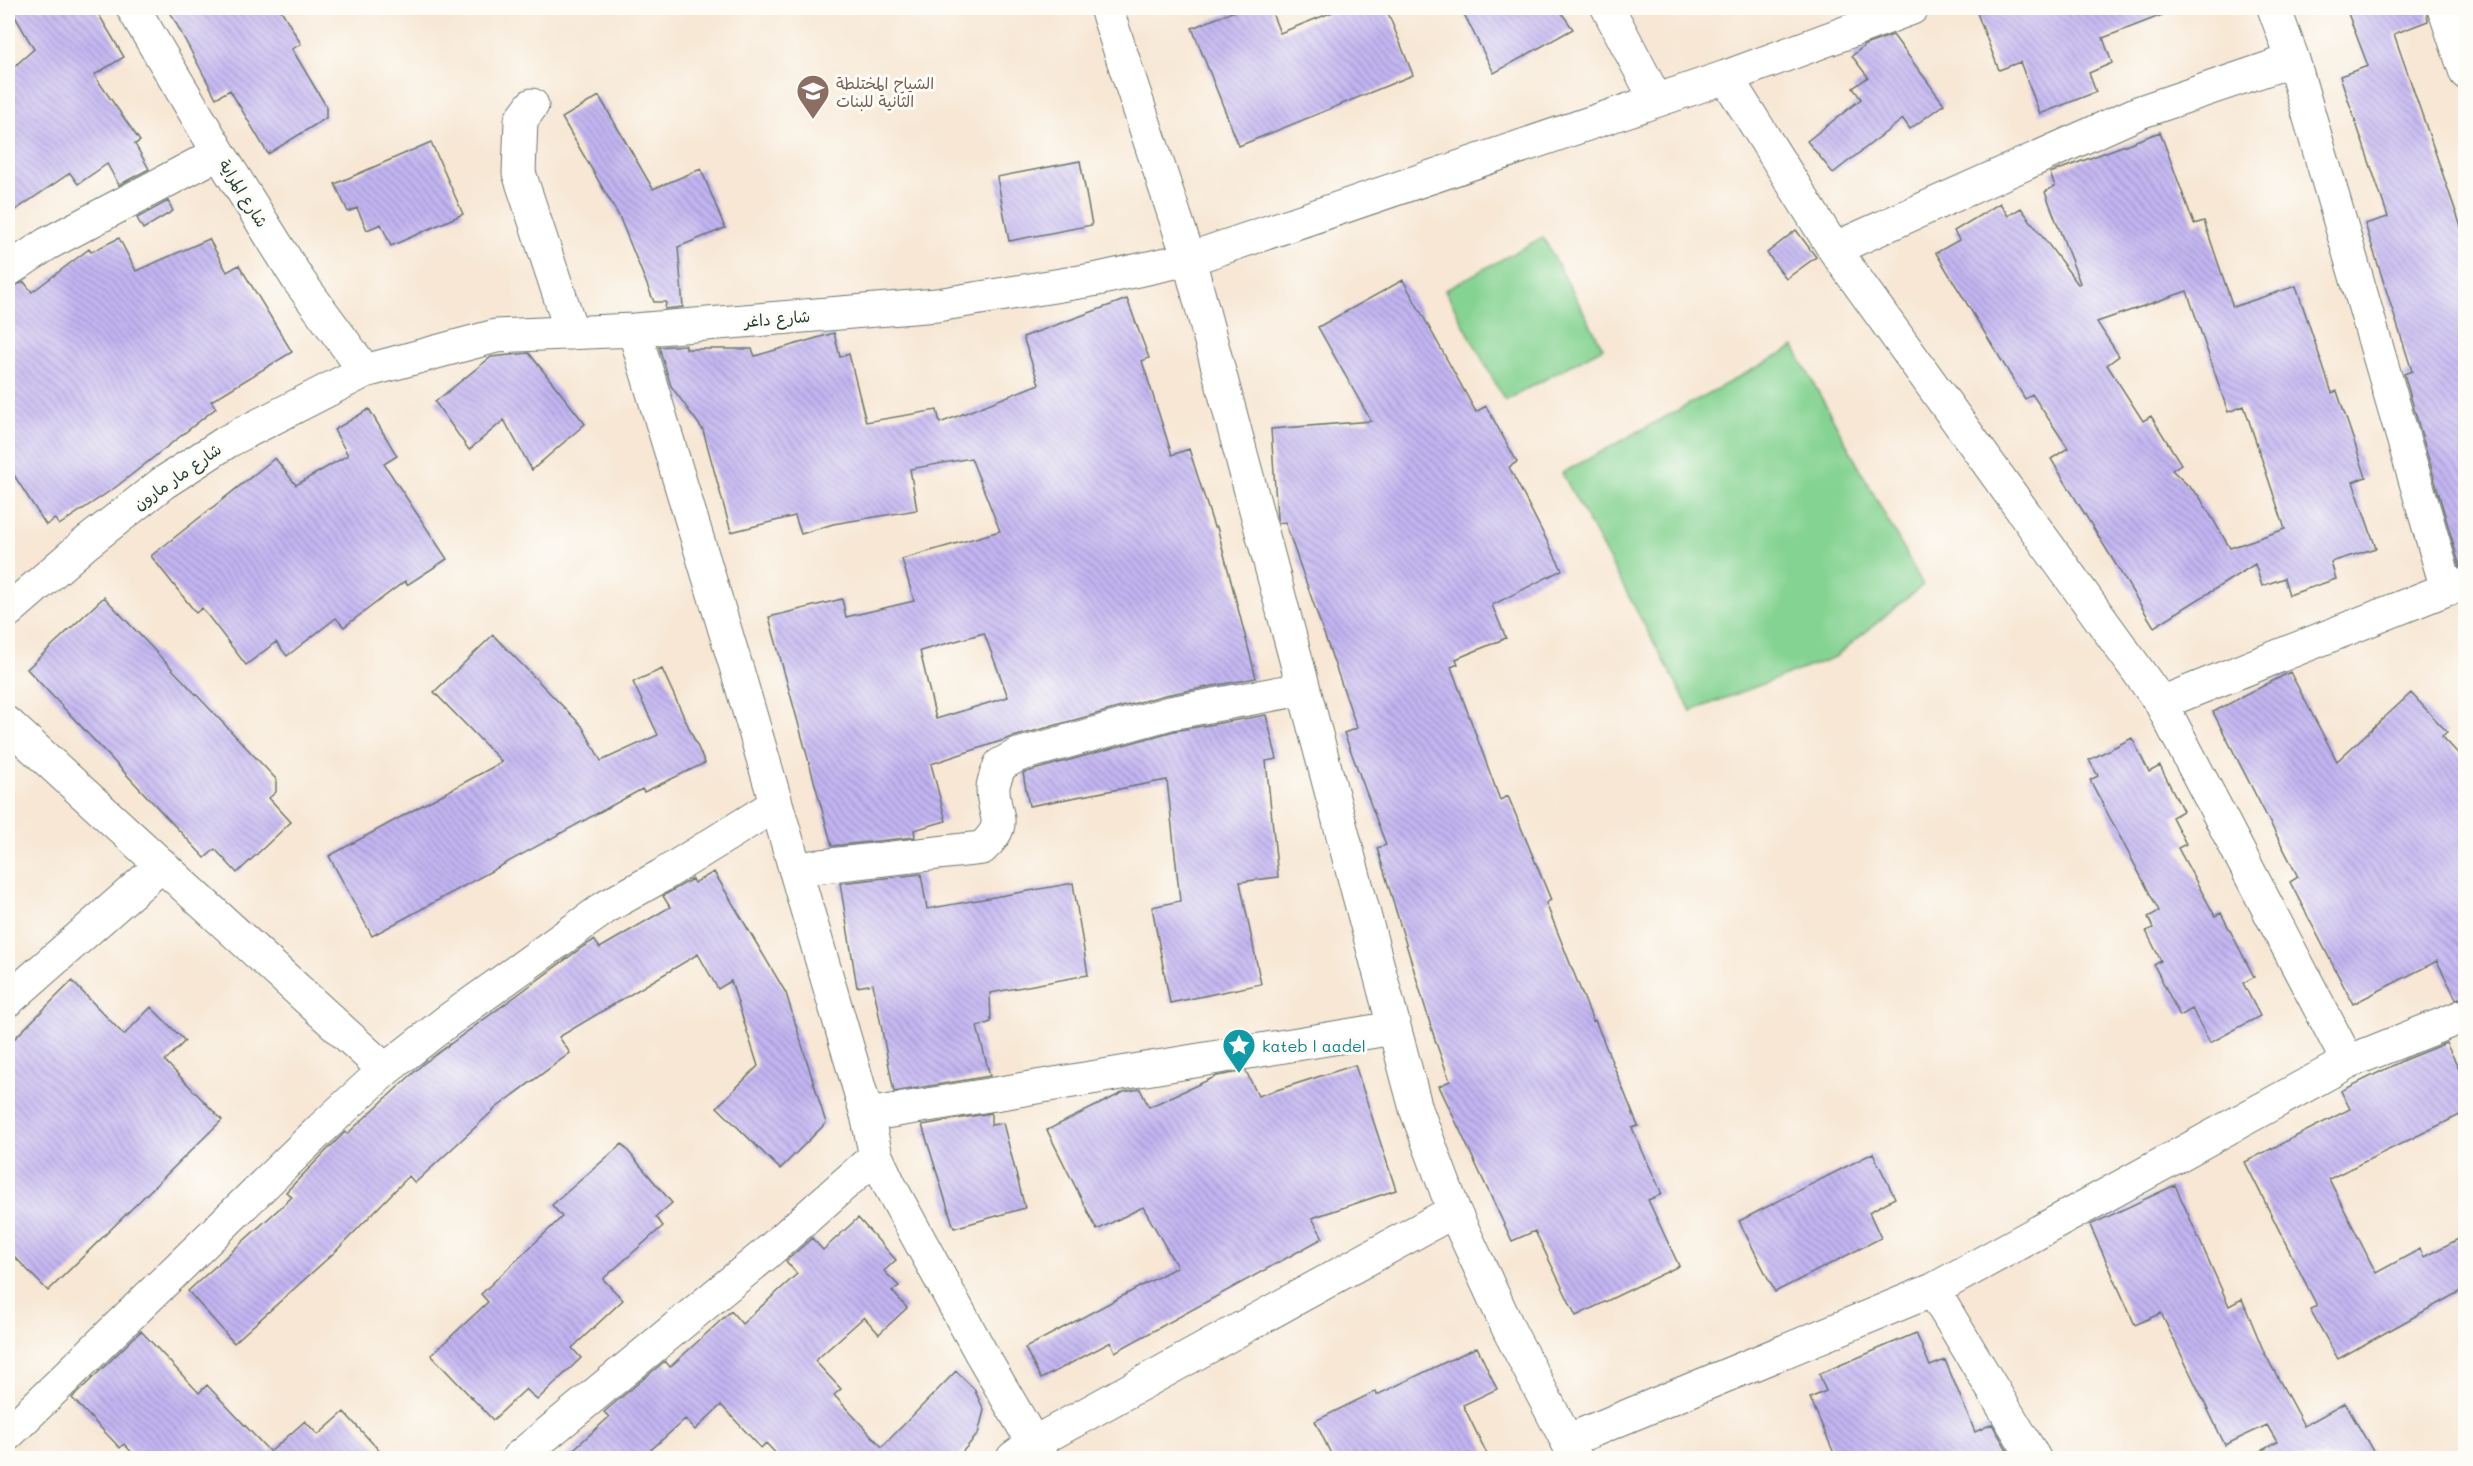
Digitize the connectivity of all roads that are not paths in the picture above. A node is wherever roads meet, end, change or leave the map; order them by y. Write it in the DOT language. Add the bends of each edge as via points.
graph roads {
  1 [pos="1106,8"];
  2 [pos="1608,8"];
  3 [pos="1912,8"];
  4 [pos="2274,8"];
  5 [pos="2444,8"];
  6 [pos="139,9"];
  7 [pos="2293,60"];
  8 [pos="2466,73"];
  9 [pos="1726,77"];
  10 [pos="1656,100"];
  11 [pos="532,105"];
  12 [pos="219,153"];
  13 [pos="1834,249"];
  14 [pos="1189,259"];
  15 [pos="8,270"];
  16 [pos="634,330"];
  17 [pos="572,333"];
  18 [pos="365,371"];
  19 [pos="2456,587"];
  20 [pos="8,611"];
  21 [pos="1302,689"];
  22 [pos="2161,703"];
  23 [pos="8,724"];
  24 [pos="775,805"];
  25 [pos="162,865"];
  26 [pos="795,868"];
  27 [pos="8,1000"];
  28 [pos="2466,1015"];
  29 [pos="1394,1028"];
  30 [pos="2348,1062"];
  31 [pos="385,1070"];
  32 [pos="867,1115"];
  33 [pos="876,1156"];
  34 [pos="1454,1211"];
  35 [pos="1933,1290"];
  36 [pos="8,1434"];
  37 [pos="1572,1450"];
  38 [pos="1029,1454"];
  39 [pos="518,1458"];
  40 [pos="2034,1458"];
  1 -- 14 [label="street"];
  2 -- 10 [label="street"];
  3 -- 9 [label="street, شارع داغر"];
  4 -- 7 [label="street"];
  5 -- 8 [label="street"];
  6 -- 12 [label="street, شارع المراية"];
  7 -- 13 [label="street" via="2140,112"];
  7 -- 19 [label="street"];
  9 -- 10 [label="street, شارع داغر"];
  9 -- 13 [label="street"];
  10 -- 14 [label="street, شارع داغر"];
  11 -- 17 [label="street" via="521,120 519,173"];
  12 -- 15 [label="street" via="47,244"];
  12 -- 18 [label="street, شارع المراية" via="299,281"];
  13 -- 22 [label="street"];
  14 -- 16 [label="street, شارع داغر" via="1098,279 937,305"];
  14 -- 21 [label="street"];
  16 -- 17 [label="street, شارع داغر"];
  16 -- 24 [label="street"];
  17 -- 18 [label="street, شارع داغر" via="496,336"];
  18 -- 20 [label="street, شارع مار مارون" via="251,428 195,462 127,511"];
  19 -- 22 [label="street"];
  21 -- 26 [label="street" via="1170,713 1018,755 1000,765 993,786 1000,819 993,838 982,848"];
  21 -- 29 [label="street"];
  22 -- 30 [label="street"];
  23 -- 25 [label="street"];
  24 -- 26 [label="street"];
  24 -- 31 [label="street" via="606,907 454,1015"];
  25 -- 27 [label="street"];
  25 -- 31 [label="street"];
  26 -- 32 [label="street"];
  28 -- 30 [label="street"];
  29 -- 32 [label="street"];
  29 -- 34 [label="street" via="1416,1109"];
  30 -- 35 [label="street"];
  31 -- 36 [label="street"];
  32 -- 33 [label="street"];
  33 -- 38 [label="street"];
  33 -- 39 [label="street" via="768,1252"];
  34 -- 37 [label="street" via="1510,1332"];
  34 -- 38 [label="street"];
  35 -- 37 [label="street"];
  35 -- 40 [label="street"];
}
